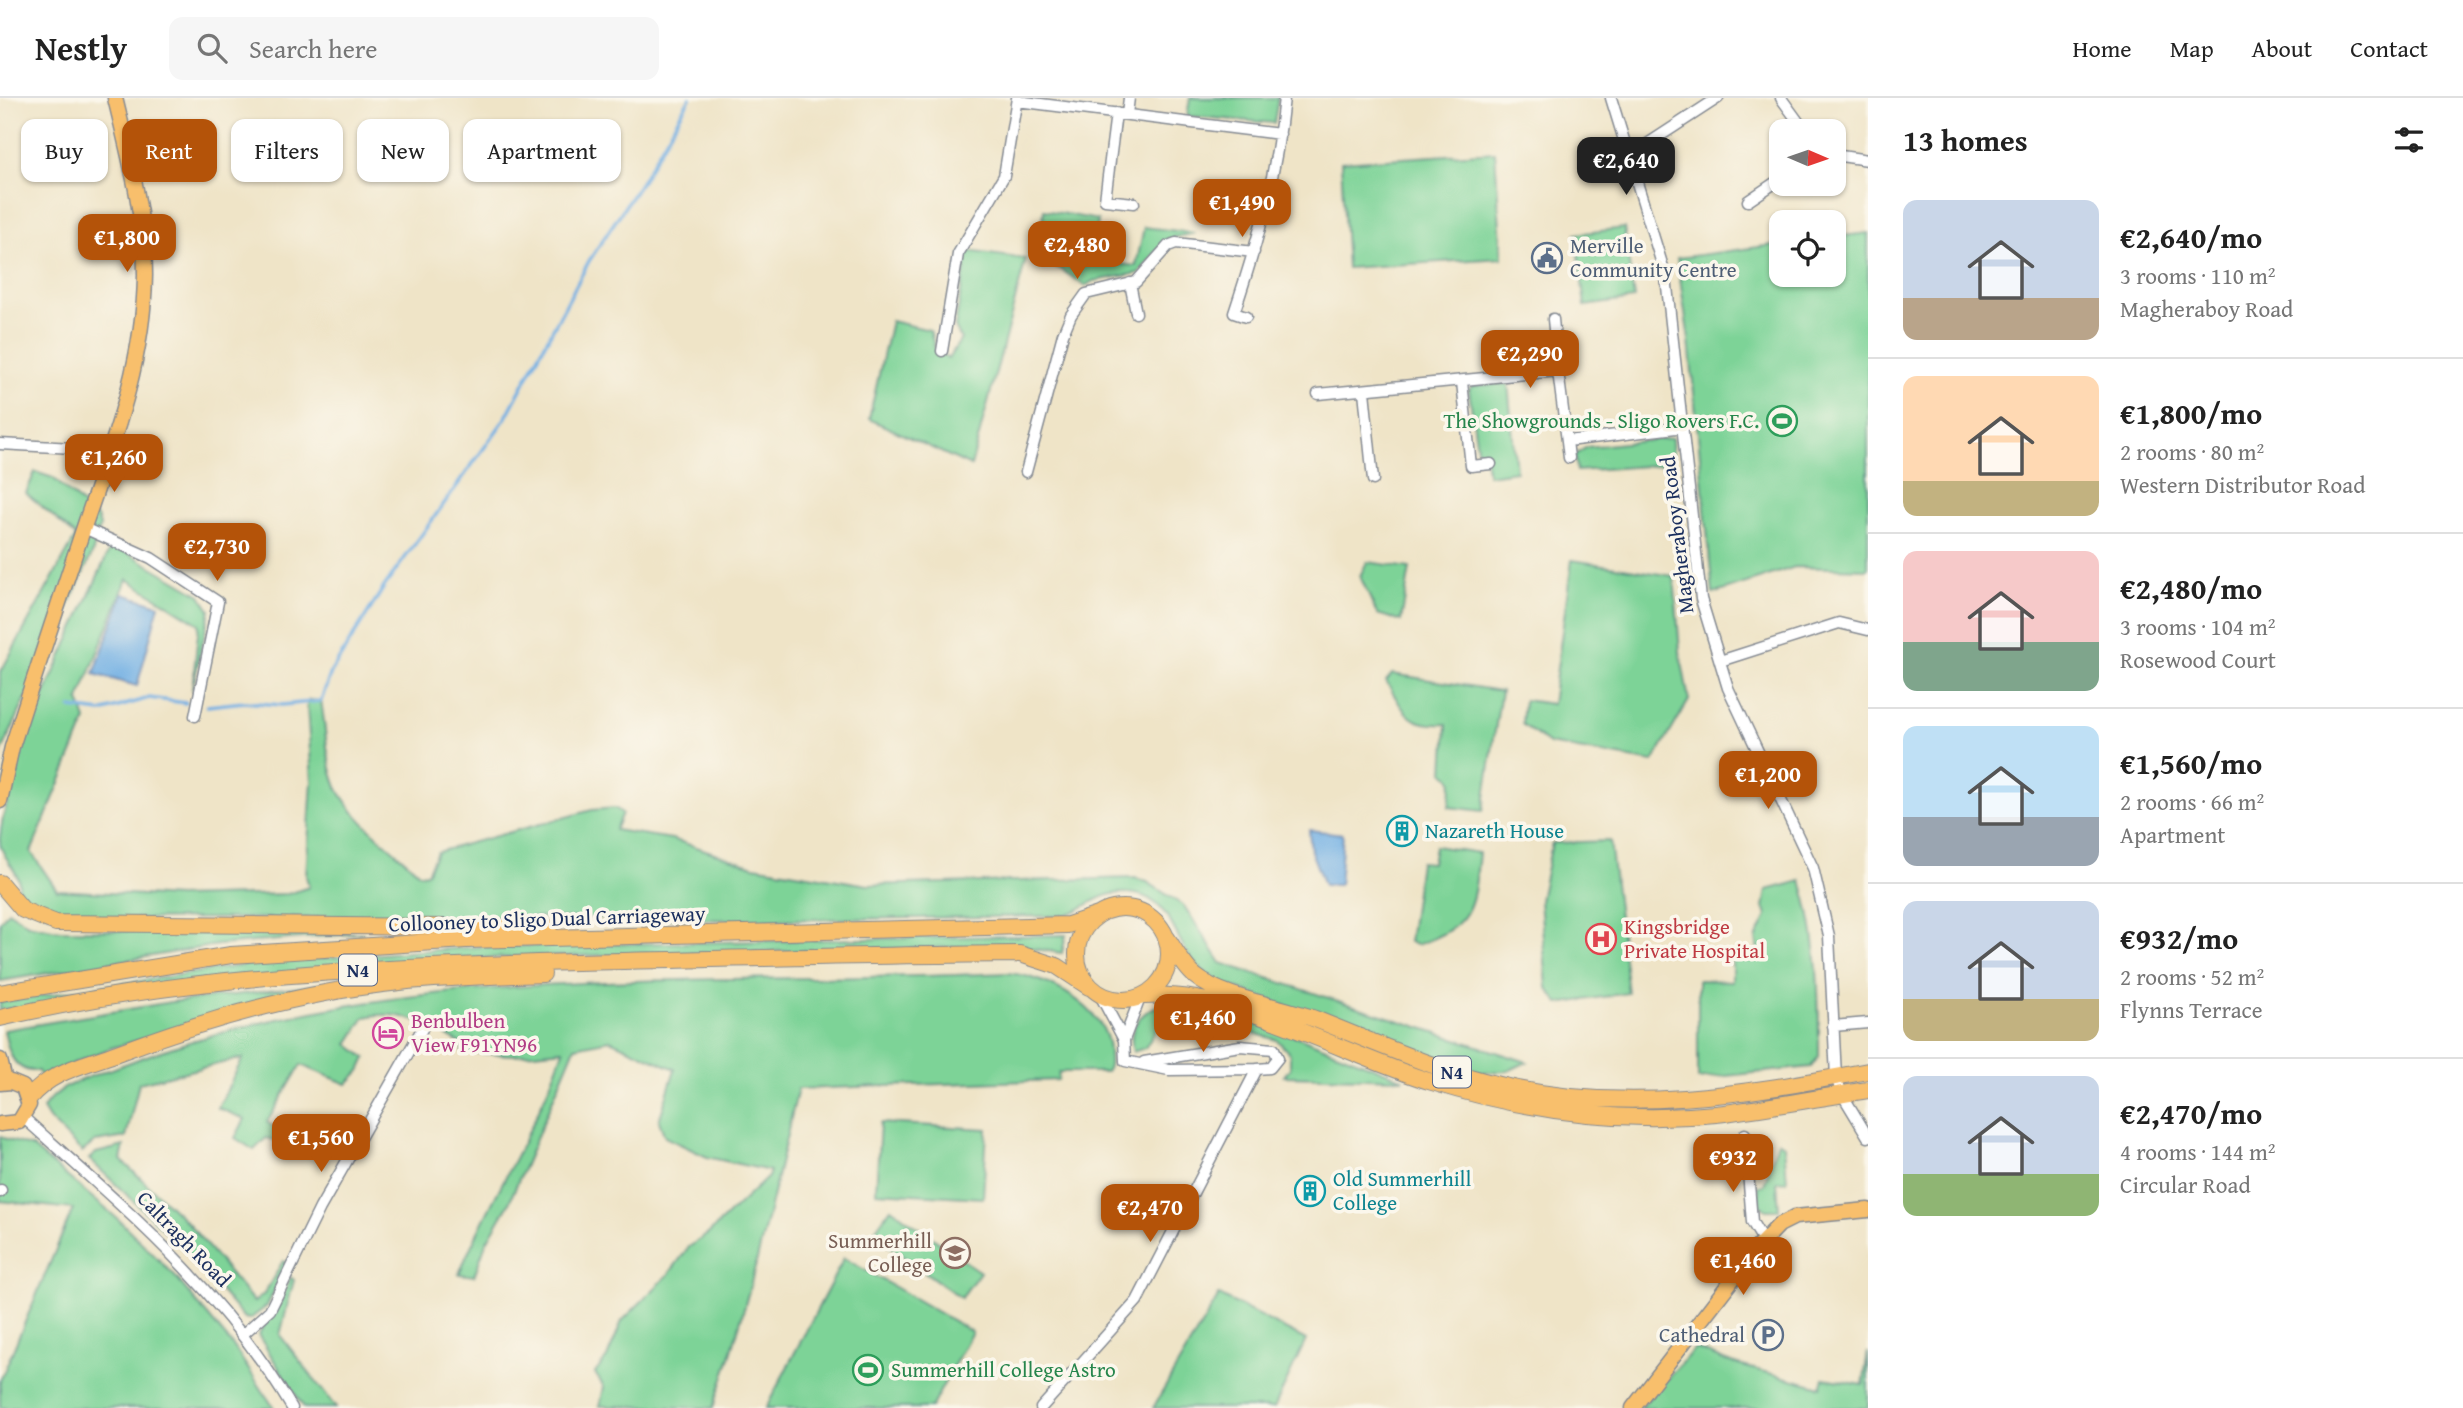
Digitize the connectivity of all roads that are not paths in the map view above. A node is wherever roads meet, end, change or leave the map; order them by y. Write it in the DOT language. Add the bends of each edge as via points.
graph roads {
  1 [pos="115,98"];
  2 [pos="1129,98"];
  3 [pos="1284,98"];
  4 [pos="1611,98"];
  5 [pos="1718,98"];
  6 [pos="1781,98"];
  7 [pos="1017,99"];
  8 [pos="1121,114"];
  9 [pos="1796,119"];
  10 [pos="1280,134"];
  11 [pos="1629,156"];
  12 [pos="1846,157"];
  13 [pos="1868,160"];
  14 [pos="1769,187"];
  15 [pos="1748,201"];
  16 [pos="1134,203"];
  17 [pos="1254,252"];
  18 [pos="1130,284"];
  19 [pos="1136,313"];
  20 [pos="1246,317"];
  21 [pos="1553,319"];
  22 [pos="943,351"];
  23 [pos="1558,371"];
  24 [pos="1462,382"];
  25 [pos="1364,391"];
  26 [pos="1318,394"];
  27 [pos="1684,427"];
  28 [pos="1567,441"];
  29 [pos="0,444"];
  30 [pos="110,450"];
  31 [pos="1569,458"];
  32 [pos="1492,464"];
  33 [pos="1026,472"];
  34 [pos="1373,480"];
  35 [pos="84,528"];
  36 [pos="1868,630"];
  37 [pos="1720,661"];
  38 [pos="195,716"];
  39 [pos="12,747"];
  40 [pos="0,772"];
  41 [pos="0,801"];
  42 [pos="0,883"];
  43 [pos="1098,915"];
  44 [pos="702,935"];
  45 [pos="1167,938"];
  46 [pos="720,959"];
  47 [pos="1095,991"];
  48 [pos="0,993"];
  49 [pos="1142,997"];
  50 [pos="0,1018"];
  51 [pos="1868,1023"];
  52 [pos="422,1029"];
  53 [pos="1833,1031"];
  54 [pos="1124,1040"];
  55 [pos="0,1060"];
  56 [pos="1144,1062"];
  57 [pos="1257,1069"];
  58 [pos="1868,1071"];
  59 [pos="1836,1077"];
  60 [pos="3,1082"];
  61 [pos="1868,1090"];
  62 [pos="1842,1094"];
  63 [pos="29,1098"];
  64 [pos="24,1118"];
  65 [pos="0,1124"];
  66 [pos="1745,1134"];
  67 [pos="1868,1137"];
  68 [pos="1868,1210"];
  69 [pos="1764,1242"];
  70 [pos="242,1335"];
  71 [pos="1046,1406"];
  72 [pos="292,1408"];
  73 [pos="1633,1408"];
  1 -- 30 [label="main road" via="140,210 145,274 138,349"];
  2 -- 8 [label="street"];
  3 -- 10 [label="street"];
  4 -- 11 [label="street, Magheraboy Road"];
  5 -- 11 [label="street"];
  6 -- 9 [label="street"];
  7 -- 8 [label="street"];
  7 -- 22 [label="street" via="1004,176 958,254"];
  8 -- 10 [label="street"];
  8 -- 16 [label="street" via="1105,200"];
  10 -- 17 [label="street"];
  11 -- 27 [label="street, Magheraboy Road" via="1666,277"];
  12 -- 13 [label="street"];
  14 -- 15 [label="street"];
  17 -- 18 [label="street" via="1176,243"];
  17 -- 20 [label="street" via="1234,313"];
  18 -- 19 [label="street"];
  18 -- 33 [label="street" via="1086,294 1071,315"];
  21 -- 23 [label="street"];
  23 -- 24 [label="street"];
  23 -- 28 [label="street"];
  24 -- 25 [label="street"];
  24 -- 32 [label="street" via="1471,466"];
  25 -- 26 [label="street"];
  25 -- 34 [label="street"];
  27 -- 28 [label="street"];
  27 -- 37 [label="street, Magheraboy Road" via="1701,599"];
  28 -- 31 [label="street"];
  29 -- 30 [label="street"];
  30 -- 35 [label="main road" via="108,481 95,516"];
  35 -- 38 [label="street" via="151,558 218,602"];
  35 -- 39 [label="main road"];
  36 -- 37 [label="street" via="1839,623"];
  37 -- 53 [label="street, Magheraboy Road" via="1728,688 1813,868 1829,936"];
  39 -- 40 [label="main road"];
  39 -- 41 [label="main road"];
  42 -- 44 [label="highway, N4" via="23,910 56,923 617,929"];
  43 -- 44 [label="highway, Collooney to Sligo Dual Carriageway / N4" via="1068,925"];
  43 -- 45 [label="highway, N4" via="1124,908 1138,910 1150,916"];
  43 -- 47 [label="highway" via="1080,936 1077,949 1077,963"];
  44 -- 48 [label="highway, Collooney to Sligo Dual Carriageway / N4" via="466,940 231,955"];
  45 -- 49 [label="highway" via="1168,965 1156,988"];
  45 -- 59 [label="highway, N4" via="1195,976 1222,990 1311,1018 1443,1070 1527,1091 1588,1099 1694,1100"];
  46 -- 47 [label="highway, Collooney to Sligo Dual Carriageway / N4" via="1020,954 1057,966"];
  46 -- 50 [label="highway, Collooney to Sligo Dual Carriageway / N4" via="352,970 145,993"];
  46 -- 63 [label="highway, N4" via="633,970 400,982 305,998 160,1037 63,1072 43,1082"];
  47 -- 49 [label="highway, N4" via="1113,1000"];
  47 -- 54 [label="street"];
  49 -- 54 [label="street"];
  49 -- 62 [label="highway, N4" via="1171,994 1204,1001 1288,1027 1430,1082 1539,1109 1653,1116 1713,1114"];
  51 -- 53 [label="street"];
  52 -- 70 [label="street" via="320,1208 270,1310"];
  53 -- 59 [label="street, Magheraboy Road"];
  54 -- 56 [label="street" via="1125,1061"];
  55 -- 60 [label="main road"];
  56 -- 57 [label="street" via="1169,1070"];
  56 -- 57 [label="street" via="1240,1046 1274,1049 1278,1058 1274,1065"];
  57 -- 71 [label="street" via="1138,1301"];
  58 -- 59 [label="highway, N4"];
  59 -- 62 [label="street, Magheraboy Road"];
  60 -- 63 [label="main road" via="23,1087"];
  61 -- 62 [label="highway, N4"];
  62 -- 67 [label="street, Magheraboy Road"];
  63 -- 64 [label="main road"];
  64 -- 65 [label="main road" via="13,1125"];
  64 -- 70 [label="street, Caltragh Road" via="163,1243"];
  66 -- 69 [label="street" via="1752,1222"];
  68 -- 69 [label="main road" via="1794,1217"];
  69 -- 73 [label="main road"];
  70 -- 72 [label="street, Caltragh Road"];
}
